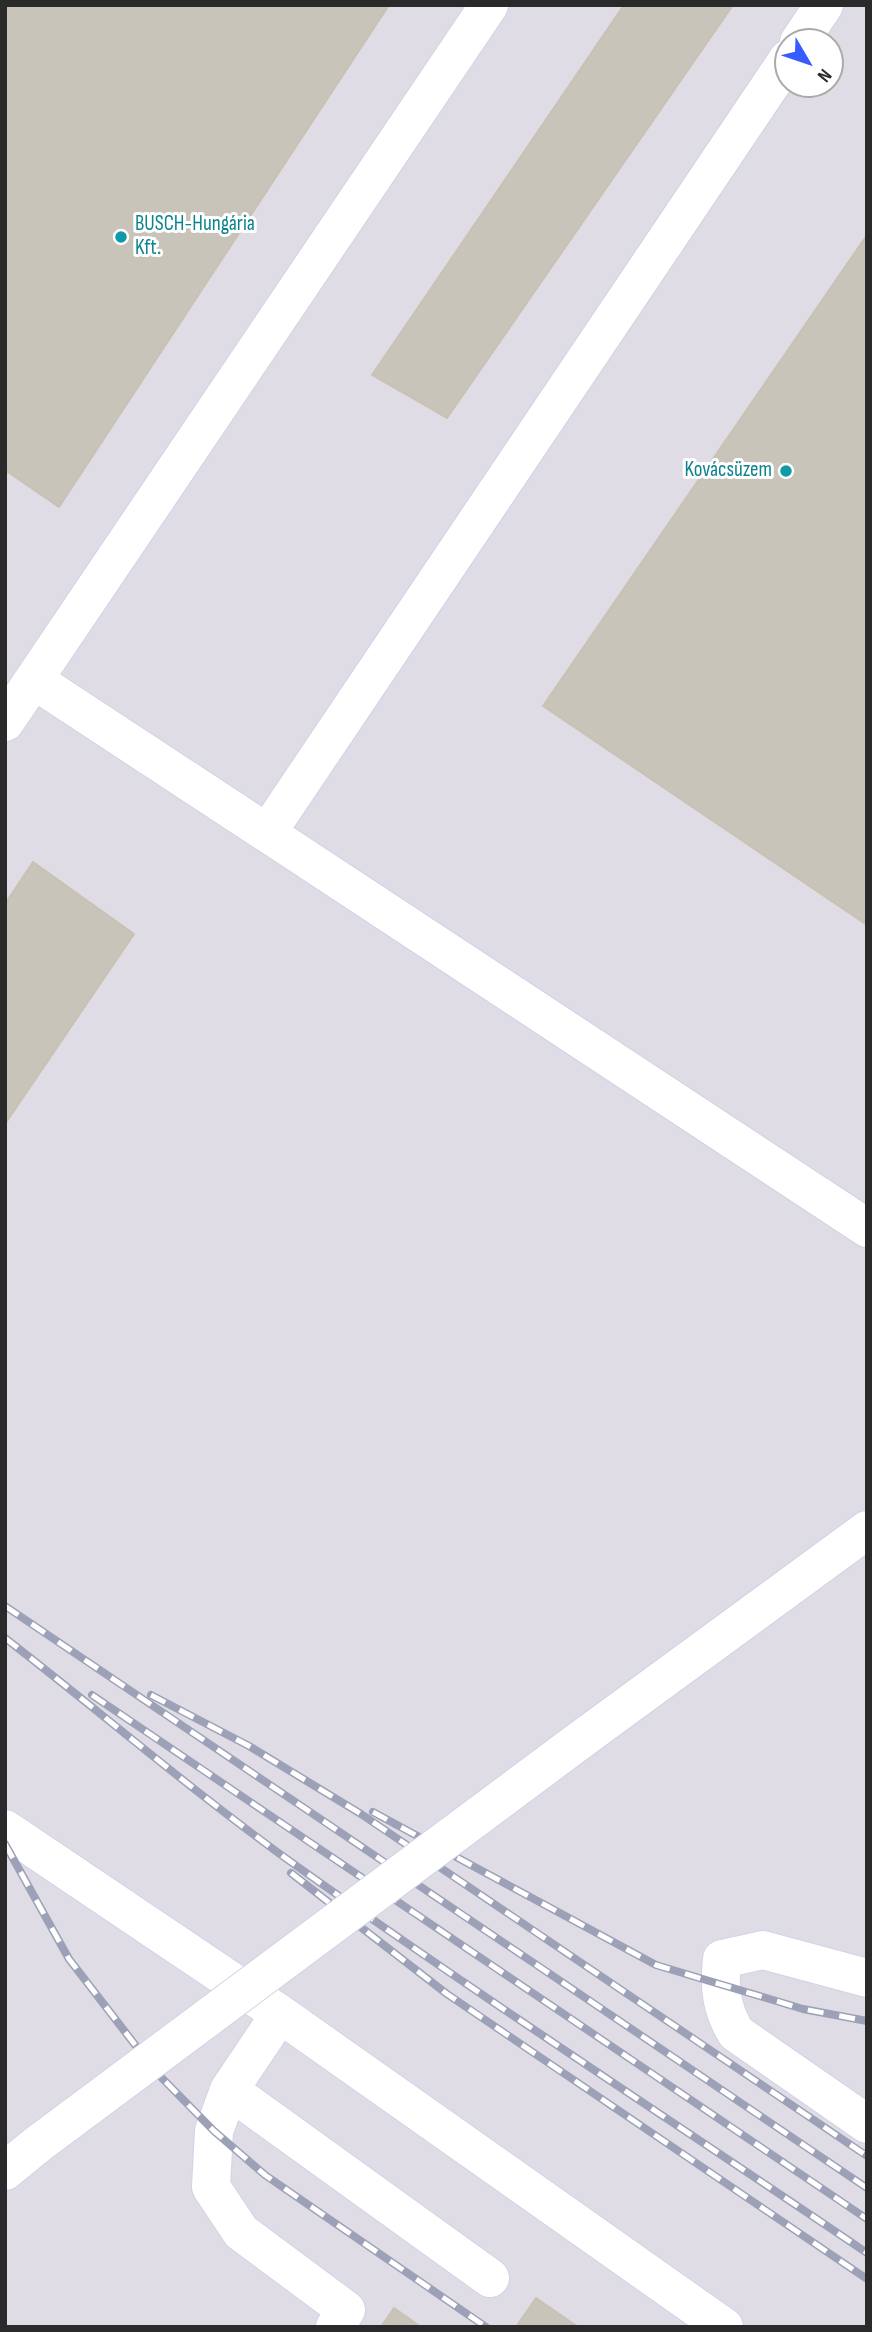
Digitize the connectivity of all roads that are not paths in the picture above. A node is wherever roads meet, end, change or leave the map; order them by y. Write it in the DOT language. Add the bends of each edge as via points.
graph roads {
  1 [pos="489,5"];
  2 [pos="824,5"];
  3 [pos="808,28"];
  4 [pos="774,80"];
  5 [pos="34,680"];
  6 [pos="5,722"];
  7 [pos="267,833"];
  8 [pos="867,1228"];
  9 [pos="867,1530"];
  10 [pos="5,1829"];
  11 [pos="867,1978"];
  12 [pos="279,2014"];
  13 [pos="229,2090"];
  14 [pos="867,2124"];
  15 [pos="5,2171"];
  16 [pos="490,2278"];
  17 [pos="334,2327"];
  18 [pos="724,2327"];
  1 -- 5 [label="lane"];
  2 -- 3 [label="lane"];
  4 -- 7 [label="lane"];
  5 -- 6 [label="lane"];
  5 -- 7 [label="lane"];
  7 -- 8 [label="lane"];
  9 -- 15 [label="lane, bridge"];
  10 -- 12 [label="lane"];
  11 -- 14 [label="lane" via="764,1950 722,1959 719,1986 724,2012 736,2033"];
  12 -- 13 [label="lane"];
  12 -- 18 [label="lane"];
  13 -- 16 [label="lane"];
  13 -- 17 [label="lane" via="214,2131 211,2187 240,2232 346,2310"];
}
